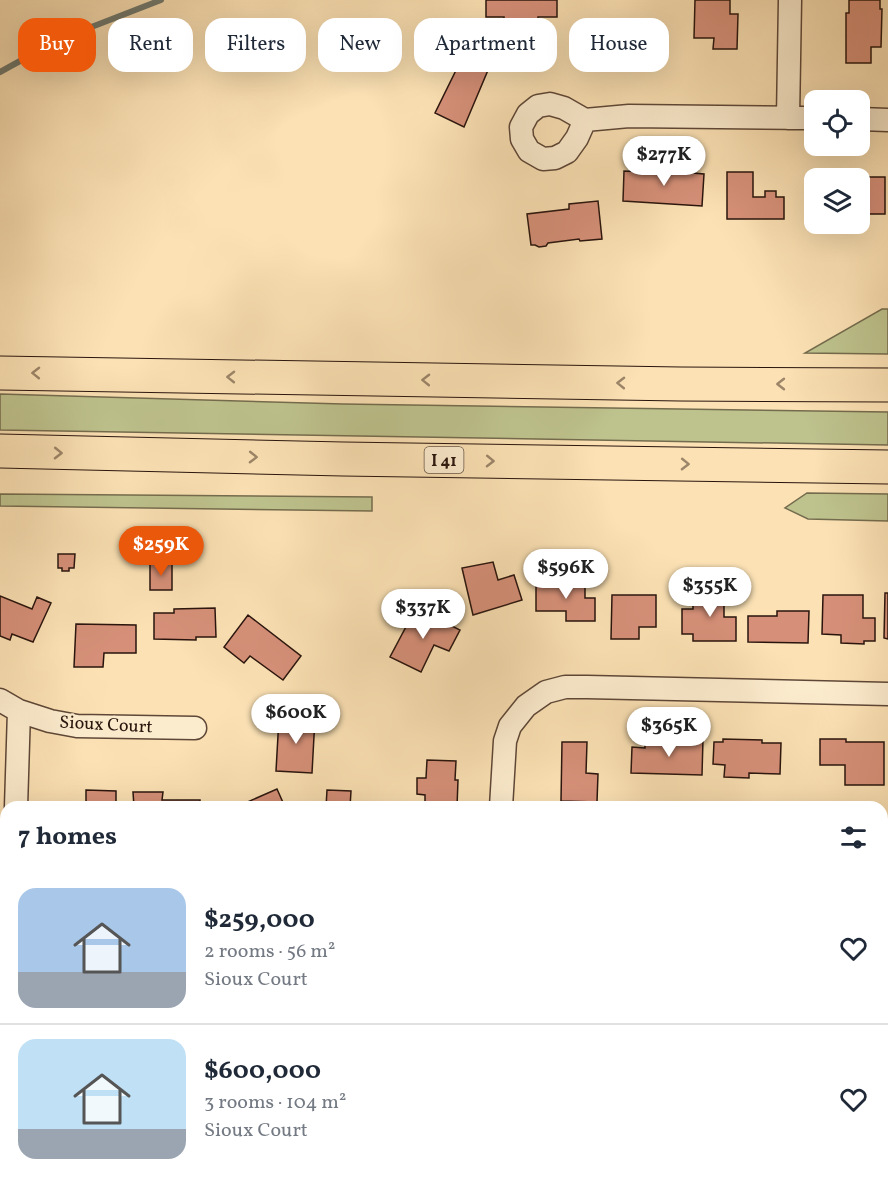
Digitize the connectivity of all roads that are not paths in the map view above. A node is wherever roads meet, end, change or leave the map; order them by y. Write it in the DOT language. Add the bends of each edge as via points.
graph roads {
  1 [pos="790,0"];
  2 [pos="788,118"];
  3 [pos="804,118"];
  4 [pos="870,119"];
  5 [pos="585,120"];
  6 [pos="888,120"];
  7 [pos="0,373"];
  8 [pos="888,385"];
  9 [pos="0,452"];
  10 [pos="888,467"];
  11 [pos="888,694"];
  12 [pos="10,706"];
  13 [pos="195,728"];
  14 [pos="16,801"];
  15 [pos="501,801"];
  1 -- 2 [label="street"];
  2 -- 3 [label="street"];
  2 -- 5 [label="street" via="629,116"];
  4 -- 6 [label="street"];
  8 -- 7 [label="highway, one-way"];
  9 -- 10 [label="highway, I 41, one-way"];
  11 -- 15 [label="street" via="565,687 546,692 526,706 510,726 505,741"];
  12 -- 13 [label="street, Sioux Court" via="77,726"];
  12 -- 14 [label="street"];
}
